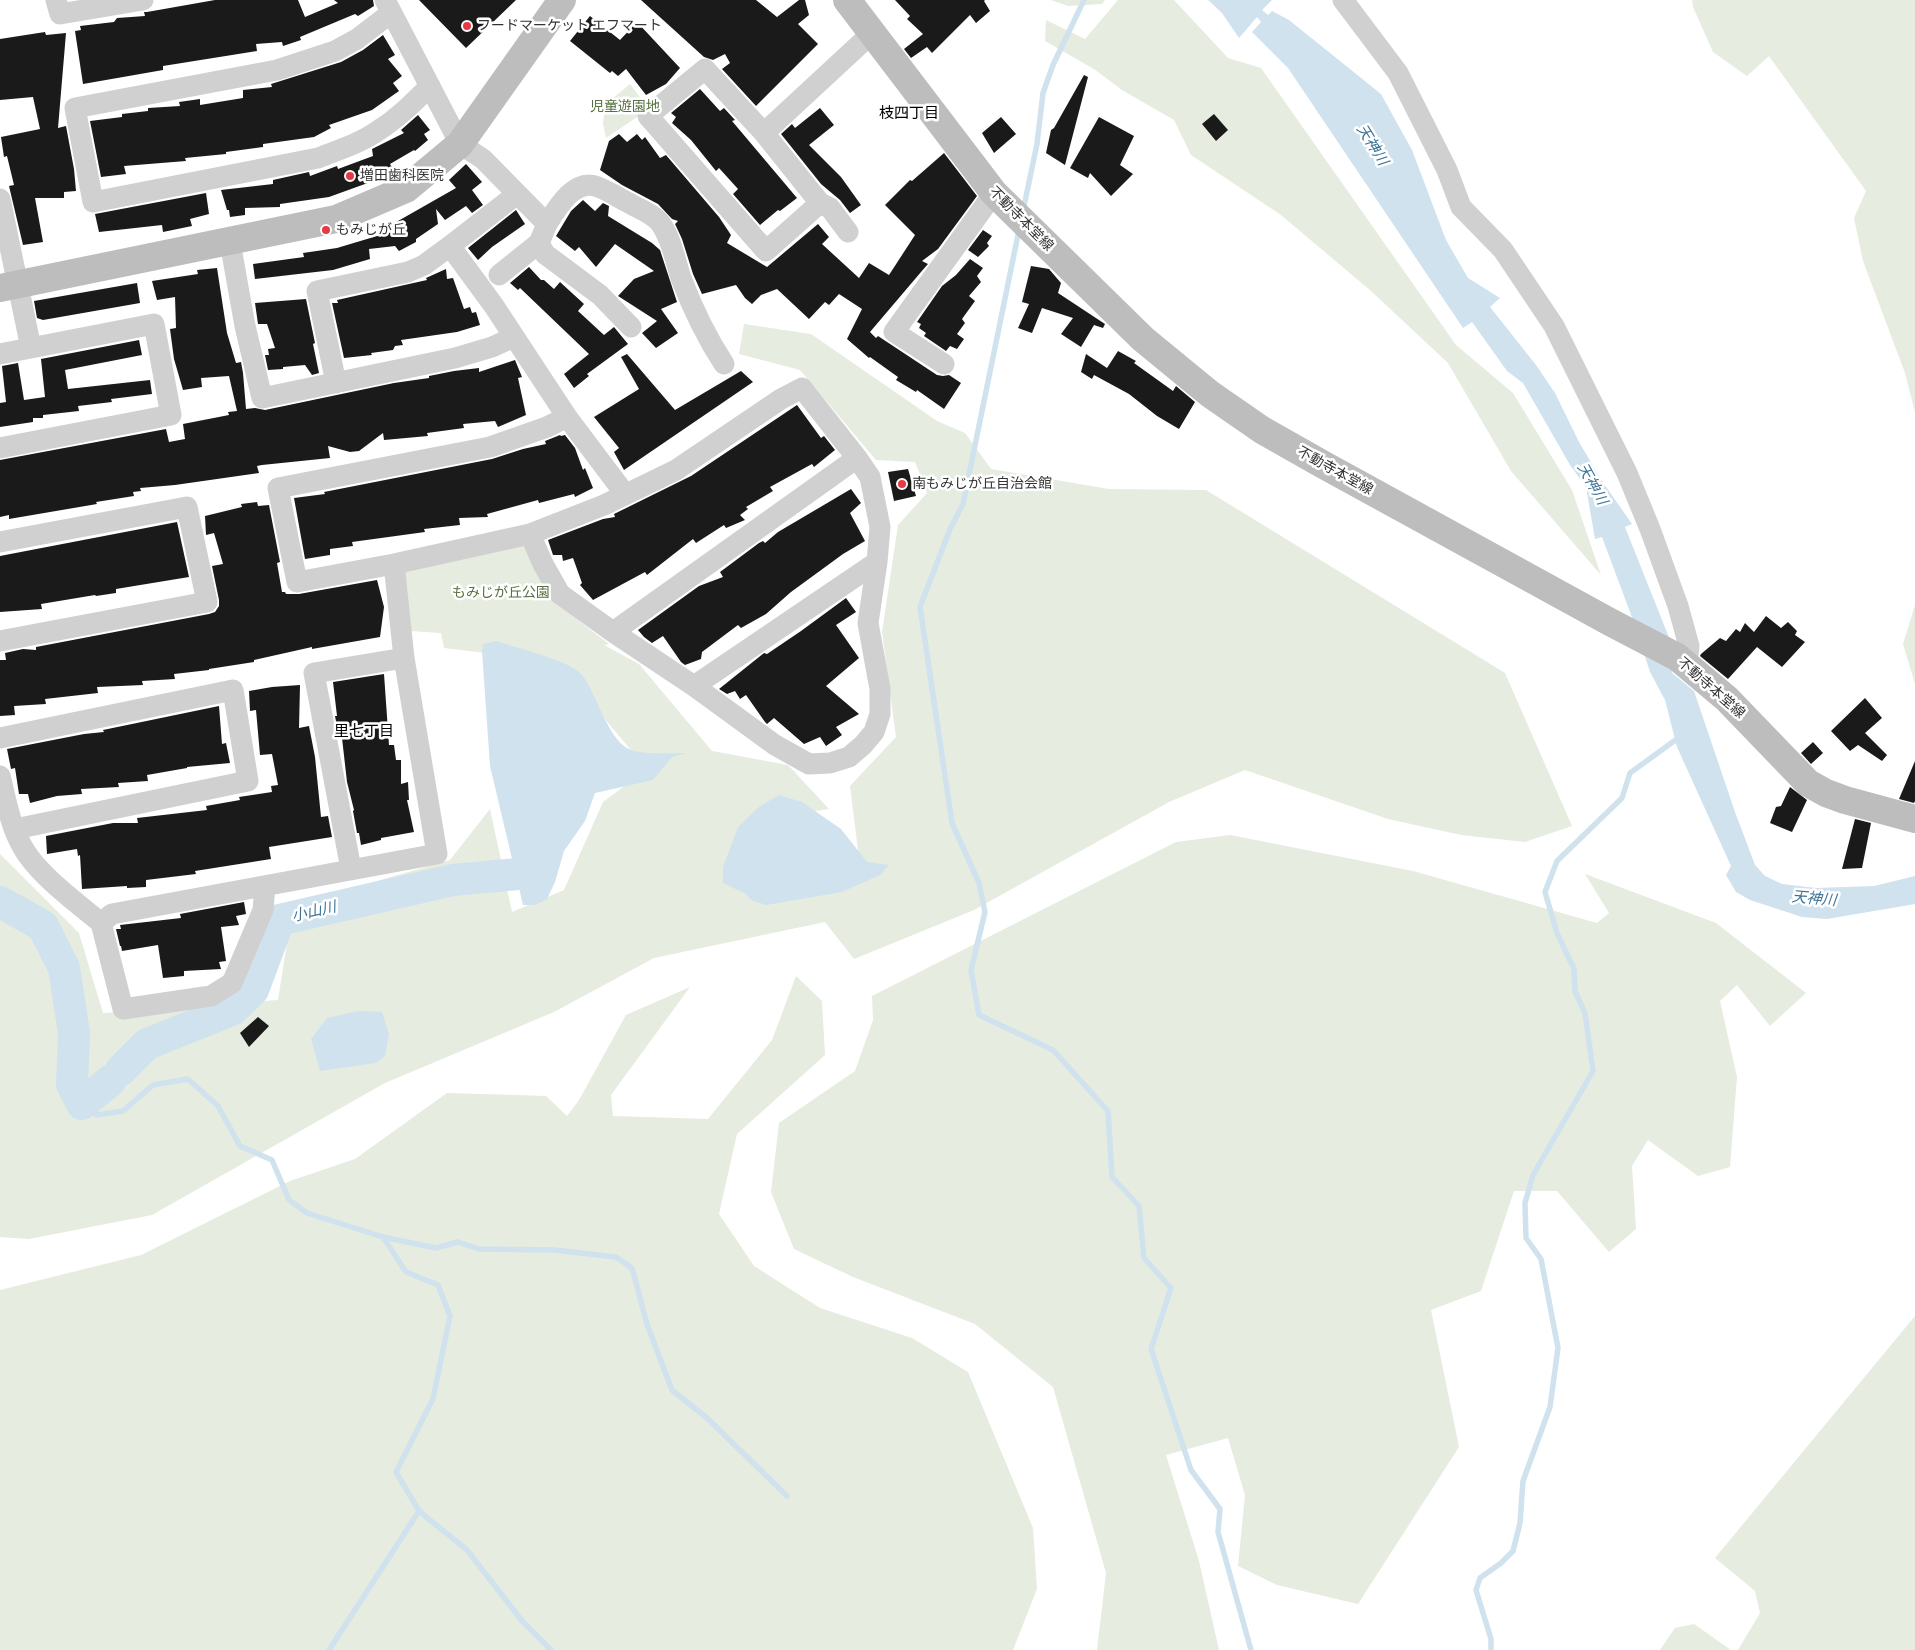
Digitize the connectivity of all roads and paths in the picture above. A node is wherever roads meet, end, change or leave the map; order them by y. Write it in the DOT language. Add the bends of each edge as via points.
graph roads {
  1 [pos="56,0"];
  2 [pos="143,0"];
  3 [pos="562,0"];
  4 [pos="847,0"];
  5 [pos="1343,0"];
  6 [pos="388,6"];
  7 [pos="872,33"];
  8 [pos="430,86"];
  9 [pos="764,133"];
  10 [pos="460,144"];
  11 [pos="517,194"];
  12 [pos="994,194"];
  13 [pos="0,199"];
  14 [pos="820,203"];
  15 [pos="2,221"];
  16 [pos="848,232"];
  17 [pos="543,233"];
  18 [pos="230,242"];
  19 [pos="450,246"];
  20 [pos="499,275"];
  21 [pos="9,286"];
  22 [pos="632,328"];
  23 [pos="514,337"];
  24 [pos="31,348"];
  25 [pos="0,354"];
  26 [pos="724,364"];
  27 [pos="944,364"];
  28 [pos="336,383"];
  29 [pos="567,416"];
  30 [pos="0,448"];
  31 [pos="857,458"];
  32 [pos="626,494"];
  33 [pos="530,534"];
  34 [pos="0,542"];
  35 [pos="877,562"];
  36 [pos="394,564"];
  37 [pos="613,632"];
  38 [pos="0,641"];
  39 [pos="404,658"];
  40 [pos="1682,661"];
  41 [pos="694,686"];
  42 [pos="0,738"];
  43 [pos="0,776"];
  44 [pos="1915,819"];
  45 [pos="15,828"];
  46 [pos="351,870"];
  47 [pos="265,886"];
  48 [pos="101,923"];
  1 -- 2 [label="street" via="60,14"];
  3 -- 10 [label="main road"];
  4 -- 7 [label="main road, 不動寺本堂線"];
  5 -- 40 [label="street" via="1398,73 1447,170 1461,207 1503,250 1554,326 1627,473 1650,529 1689,646"];
  6 -- 8 [label="street"];
  6 -- 8 [label="street" via="357,38 335,51 277,70 75,108 93,202 318,158 378,131"];
  7 -- 9 [label="street"];
  7 -- 12 [label="main road, 不動寺本堂線"];
  8 -- 10 [label="street"];
  9 -- 14 [label="street"];
  9 -- 14 [label="street" via="705,69 648,116 766,251"];
  10 -- 11 [label="street" via="483,159"];
  10 -- 18 [label="main road" via="406,188 336,219"];
  11 -- 17 [label="street"];
  11 -- 19 [label="street"];
  12 -- 27 [label="street" via="894,332"];
  12 -- 40 [label="main road, 不動寺本堂線" via="1143,339 1210,394 1262,430"];
  13 -- 15 [label="street"];
  14 -- 16 [label="street" via="830,208"];
  15 -- 21 [label="street"];
  17 -- 20 [label="street"];
  17 -- 22 [label="street" via="545,254 600,295"];
  17 -- 26 [label="street" via="562,200 583,186 596,186 651,216 660,224 670,244 682,279"];
  18 -- 21 [label="main road"];
  18 -- 28 [label="street" via="262,398"];
  19 -- 23 [label="street"];
  19 -- 28 [label="street" via="424,266 408,272 317,291"];
  21 -- 24 [label="street"];
  23 -- 28 [label="street" via="455,358"];
  23 -- 29 [label="street"];
  24 -- 25 [label="street"];
  24 -- 30 [label="street" via="154,324 171,415"];
  29 -- 32 [label="street"];
  29 -- 36 [label="street" via="547,427 490,447 278,488 297,582"];
  31 -- 32 [label="street" via="802,388 676,470"];
  31 -- 35 [label="street" via="870,477 880,527"];
  31 -- 37 [label="street"];
  32 -- 33 [label="street"];
  33 -- 36 [label="street"];
  33 -- 37 [label="street" via="560,594"];
  34 -- 38 [label="street" via="187,507 207,602"];
  35 -- 41 [label="street"];
  35 -- 41 [label="street" via="868,623 880,688 880,714 874,732 849,757 830,763 809,764 775,745"];
  36 -- 39 [label="street"];
  37 -- 41 [label="street"];
  39 -- 46 [label="street" via="437,854"];
  39 -- 46 [label="street" via="314,673"];
  40 -- 44 [label="main road, 不動寺本堂線" via="1727,699 1808,783 1845,800"];
  42 -- 45 [label="street" via="233,690 248,781"];
  43 -- 45 [label="street"];
  45 -- 48 [label="street" via="32,861"];
  46 -- 47 [label="street"];
  47 -- 48 [label="street" via="112,914"];
  47 -- 48 [label="street" via="263,910 232,983 211,996 122,1009"];
}
